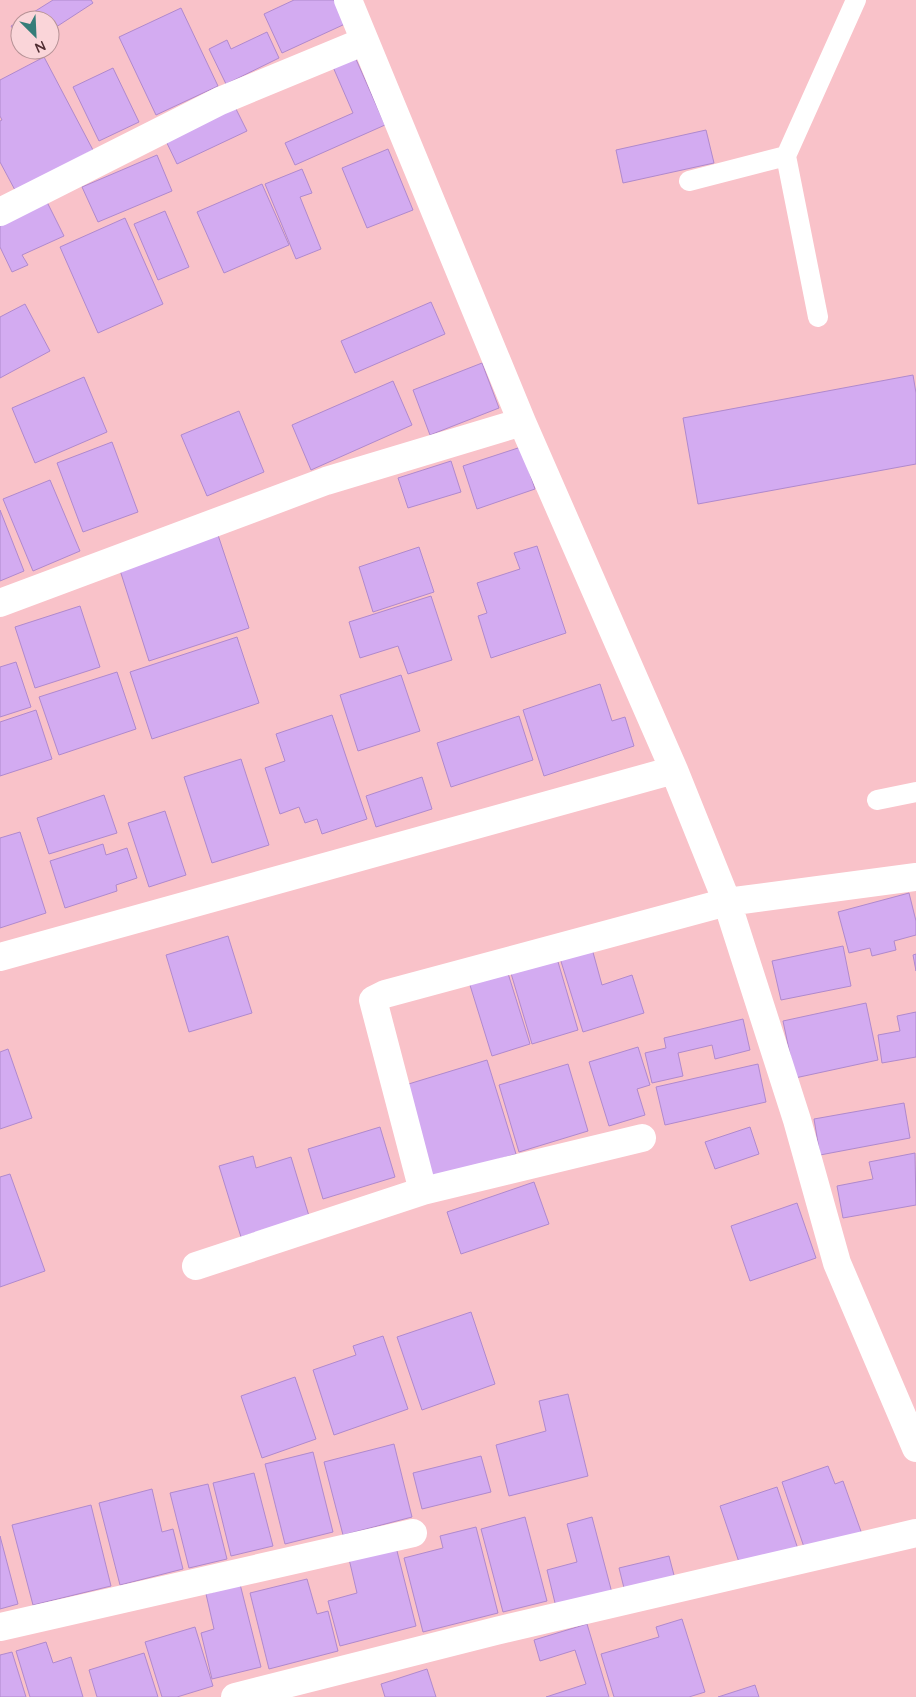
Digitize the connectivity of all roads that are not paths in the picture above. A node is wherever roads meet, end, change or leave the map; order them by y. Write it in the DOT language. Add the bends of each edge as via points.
graph roads {
  1 [pos="348,0"];
  2 [pos="856,0"];
  3 [pos="365,41"];
  4 [pos="786,156"];
  5 [pos="689,181"];
  6 [pos="0,212"];
  7 [pos="818,317"];
  8 [pos="522,422"];
  9 [pos="0,603"];
  10 [pos="674,770"];
  11 [pos="916,792"];
  12 [pos="877,800"];
  13 [pos="916,878"];
  14 [pos="728,902"];
  15 [pos="0,957"];
  16 [pos="642,1138"];
  17 [pos="423,1192"];
  18 [pos="196,1266"];
  19 [pos="916,1448"];
  20 [pos="413,1533"];
  21 [pos="916,1534"];
  22 [pos="0,1627"];
  23 [pos="234,1697"];
  1 -- 3 [label="street"];
  2 -- 4 [label="lane"];
  3 -- 6 [label="street" via="220,101"];
  3 -- 8 [label="street"];
  4 -- 5 [label="lane"];
  4 -- 7 [label="lane"];
  8 -- 9 [label="street" via="326,481"];
  8 -- 10 [label="street"];
  10 -- 14 [label="street"];
  10 -- 15 [label="street"];
  11 -- 12 [label="lane"];
  13 -- 14 [label="street"];
  14 -- 17 [label="street" via="385,994 373,1000"];
  14 -- 19 [label="street" via="797,1120 837,1263"];
  16 -- 17 [label="street"];
  17 -- 18 [label="street"];
  20 -- 22 [label="street"];
  21 -- 23 [label="street" via="496,1631"];
}
